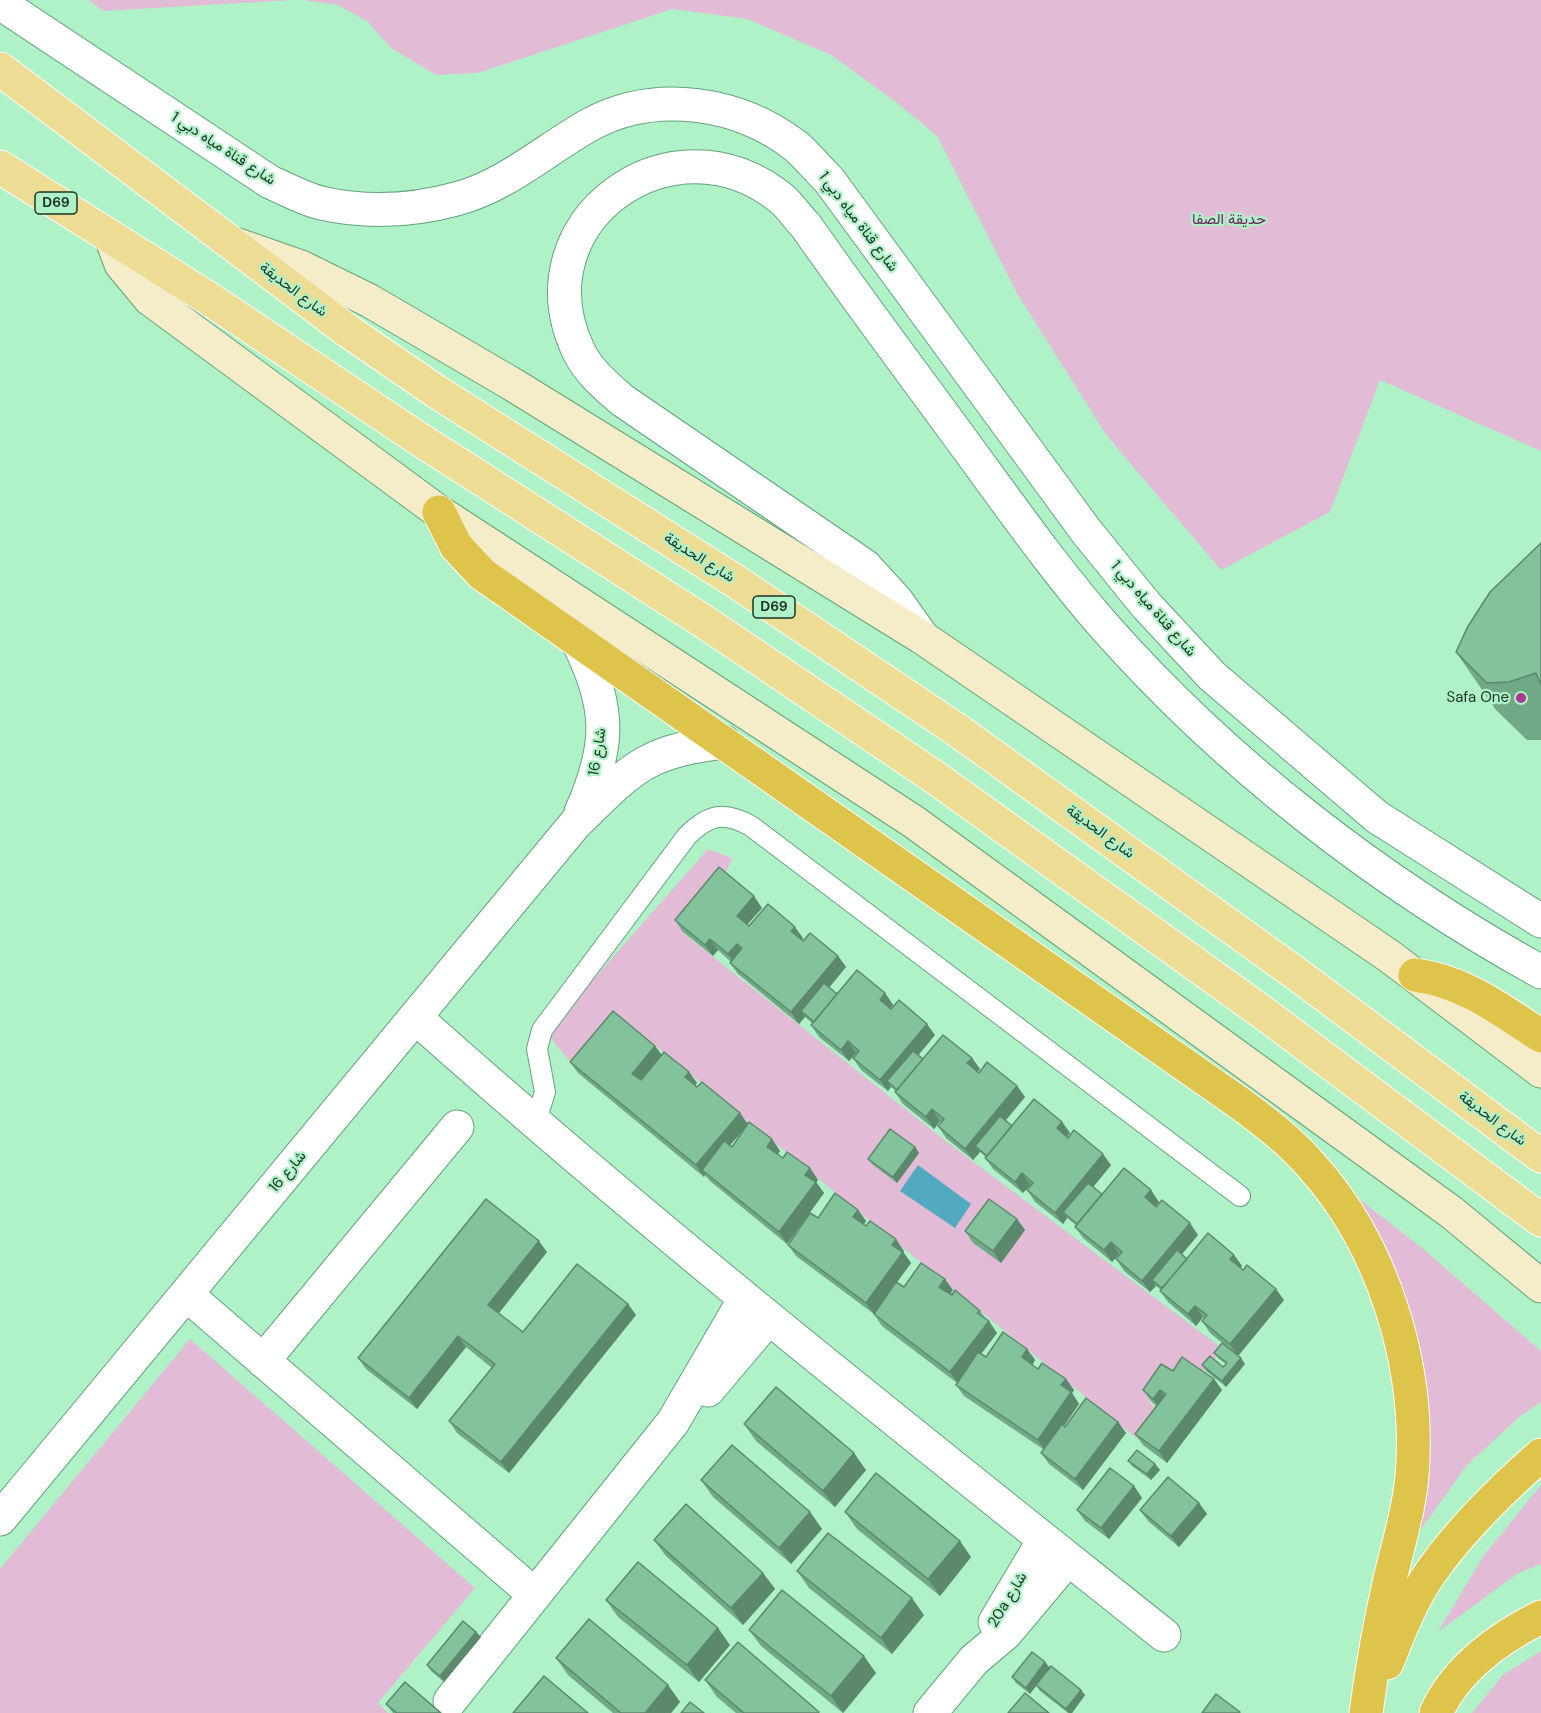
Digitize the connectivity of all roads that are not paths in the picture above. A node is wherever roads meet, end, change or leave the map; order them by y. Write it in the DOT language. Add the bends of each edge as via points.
graph roads {
  1 [pos="0,3"];
  2 [pos="0,69"];
  3 [pos="0,167"];
  4 [pos="112,240"];
  5 [pos="230,242"];
  6 [pos="439,512"];
  7 [pos="922,638"];
  8 [pos="579,644"];
  9 [pos="724,742"];
  10 [pos="575,824"];
  11 [pos="1541,921"];
  12 [pos="1541,972"];
  13 [pos="1415,975"];
  14 [pos="415,1017"];
  15 [pos="1541,1036"];
  16 [pos="1541,1071"];
  17 [pos="535,1124"];
  18 [pos="457,1127"];
  19 [pos="1541,1156"];
  20 [pos="1239,1196"];
  21 [pos="1537,1217"];
  22 [pos="1541,1286"];
  23 [pos="186,1294"];
  24 [pos="756,1309"];
  25 [pos="263,1362"];
  26 [pos="1541,1455"];
  27 [pos="0,1519"];
  28 [pos="1056,1549"];
  29 [pos="535,1595"];
  30 [pos="1541,1617"];
  31 [pos="1164,1635"];
  32 [pos="450,1701"];
  33 [pos="930,1713"];
  34 [pos="1368,1713"];
  35 [pos="1436,1713"];
  1 -- 11 [label="street, شارع قناة مياه دبي 1" via="270,182 319,202 365,209 412,208 458,199 501,181 592,124 626,109 671,104 716,108 759,123 797,148 828,180 1086,531 1146,605 1212,676 1377,817"];
  2 -- 5 [label="main road, شارع الحديقة / D69"];
  3 -- 4 [label="main road, D69"];
  4 -- 6 [label="main road" via="121,264 150,299"];
  4 -- 21 [label="main road, D69" via="211,300 706,623 933,776 1258,1009"];
  5 -- 7 [label="main road" via="301,267 370,301 512,384"];
  5 -- 19 [label="main road, شارع الحديقة / D69" via="437,392 726,575 957,730"];
  6 -- 8 [label="highway" via="456,546 482,574"];
  6 -- 22 [label="main road" via="905,816 1442,1205"];
  7 -- 12 [label="street" via="896,600 865,566 622,400 598,379 580,354 568,324 564,288 569,261 588,220 612,194 644,175 680,167 725,171 751,180 782,199 806,226 1061,573 1157,681 1202,726 1344,845 1450,917"];
  7 -- 13 [label="main road"];
  8 -- 9 [label="highway"];
  8 -- 10 [label="street, شارع 16" via="595,675 602,700 604,732 593,784"];
  9 -- 10 [label="street, شارع 16" via="685,746 644,762"];
  9 -- 34 [label="highway" via="1238,1102 1297,1151 1340,1202 1365,1243 1398,1333 1413,1429 1412,1477 1379,1630"];
  10 -- 14 [label="street, شارع 16"];
  13 -- 15 [label="highway" via="1476,993"];
  13 -- 16 [label="main road"];
  14 -- 17 [label="street"];
  14 -- 23 [label="street, شارع 16"];
  17 -- 20 [label="lane" via="545,1092 537,1049 542,1030 687,836 700,823 717,816 735,817 752,826"];
  17 -- 24 [label="street"];
  18 -- 25 [label="street"];
  23 -- 25 [label="street"];
  23 -- 27 [label="street, شارع 16"];
  24 -- 28 [label="street"];
  24 -- 29 [label="street" via="705,1394 673,1422"];
  25 -- 29 [label="street"];
  26 -- 34 [label="highway" via="1465,1529 1430,1573 1400,1629"];
  28 -- 31 [label="street"];
  28 -- 33 [label="street, 20a شارع" via="1006,1633 974,1660"];
  29 -- 32 [label="street"];
  30 -- 35 [label="highway" via="1510,1633 1472,1664"];
}
